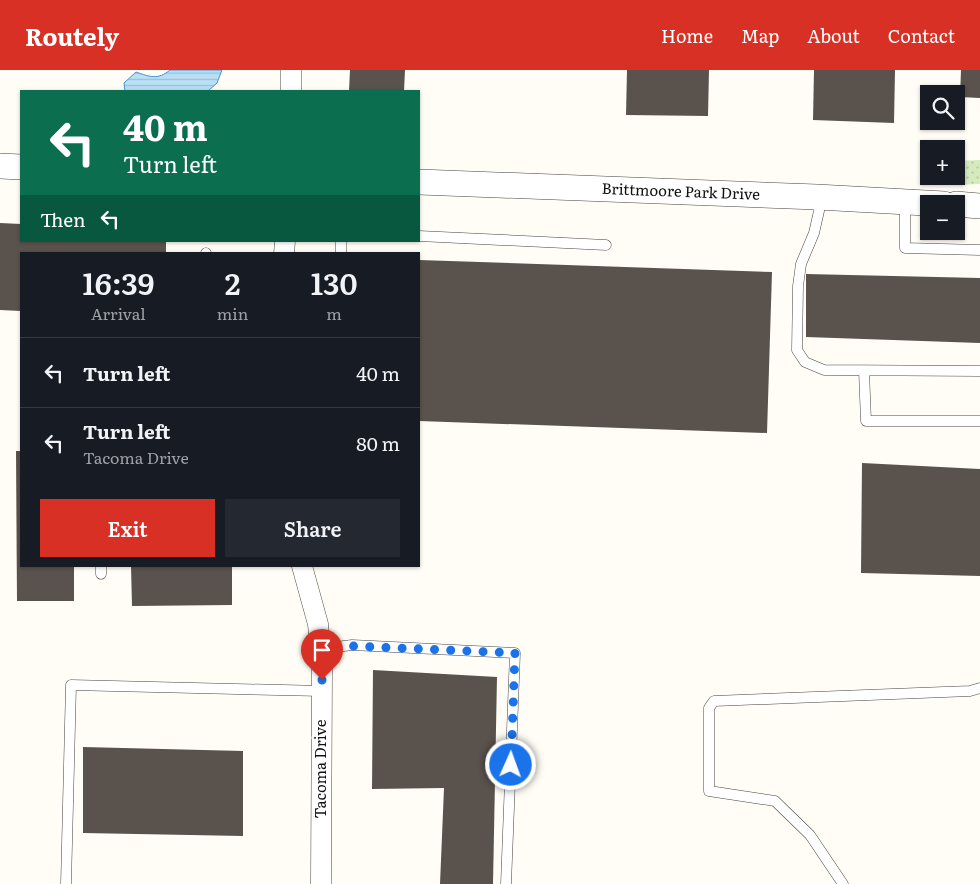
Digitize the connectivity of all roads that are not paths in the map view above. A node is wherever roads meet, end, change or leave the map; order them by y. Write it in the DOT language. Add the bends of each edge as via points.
graph roads {
  1 [pos="291,70"];
  2 [pos="291,90"];
  3 [pos="0,166"];
  4 [pos="20,167"];
  5 [pos="420,182"];
  6 [pos="817,197"];
  7 [pos="905,202"];
  8 [pos="920,203"];
  9 [pos="965,205"];
  10 [pos="980,206"];
  11 [pos="420,236"];
  12 [pos="606,245"];
  13 [pos="980,250"];
  14 [pos="864,371"];
  15 [pos="980,371"];
  16 [pos="980,421"];
  17 [pos="302,567"];
  18 [pos="320,649"];
  19 [pos="980,688"];
  20 [pos="322,692"];
  21 [pos="66,884"];
  22 [pos="321,884"];
  23 [pos="506,884"];
  24 [pos="842,884"];
  1 -- 2 [label="street"];
  3 -- 4 [label="street"];
  5 -- 6 [label="street, Brittmoore Park Drive"];
  6 -- 7 [label="street, Brittmoore Park Drive"];
  6 -- 14 [label="lane" via="819,211 801,264 798,286 797,350 805,362 824,370"];
  7 -- 8 [label="street, Brittmoore Park Drive"];
  7 -- 13 [label="lane" via="905,248"];
  9 -- 10 [label="street"];
  11 -- 12 [label="lane"];
  14 -- 15 [label="lane"];
  14 -- 16 [label="lane" via="866,421"];
  17 -- 18 [label="street, Tacoma Drive" via="318,624"];
  18 -- 20 [label="street, Tacoma Drive"];
  18 -- 23 [label="lane" via="352,646 515,653"];
  19 -- 24 [label="lane" via="970,691 714,701 709,708 709,791 775,801 810,835"];
  20 -- 21 [label="lane" via="71,685"];
  20 -- 22 [label="street, Tacoma Drive"];
}
